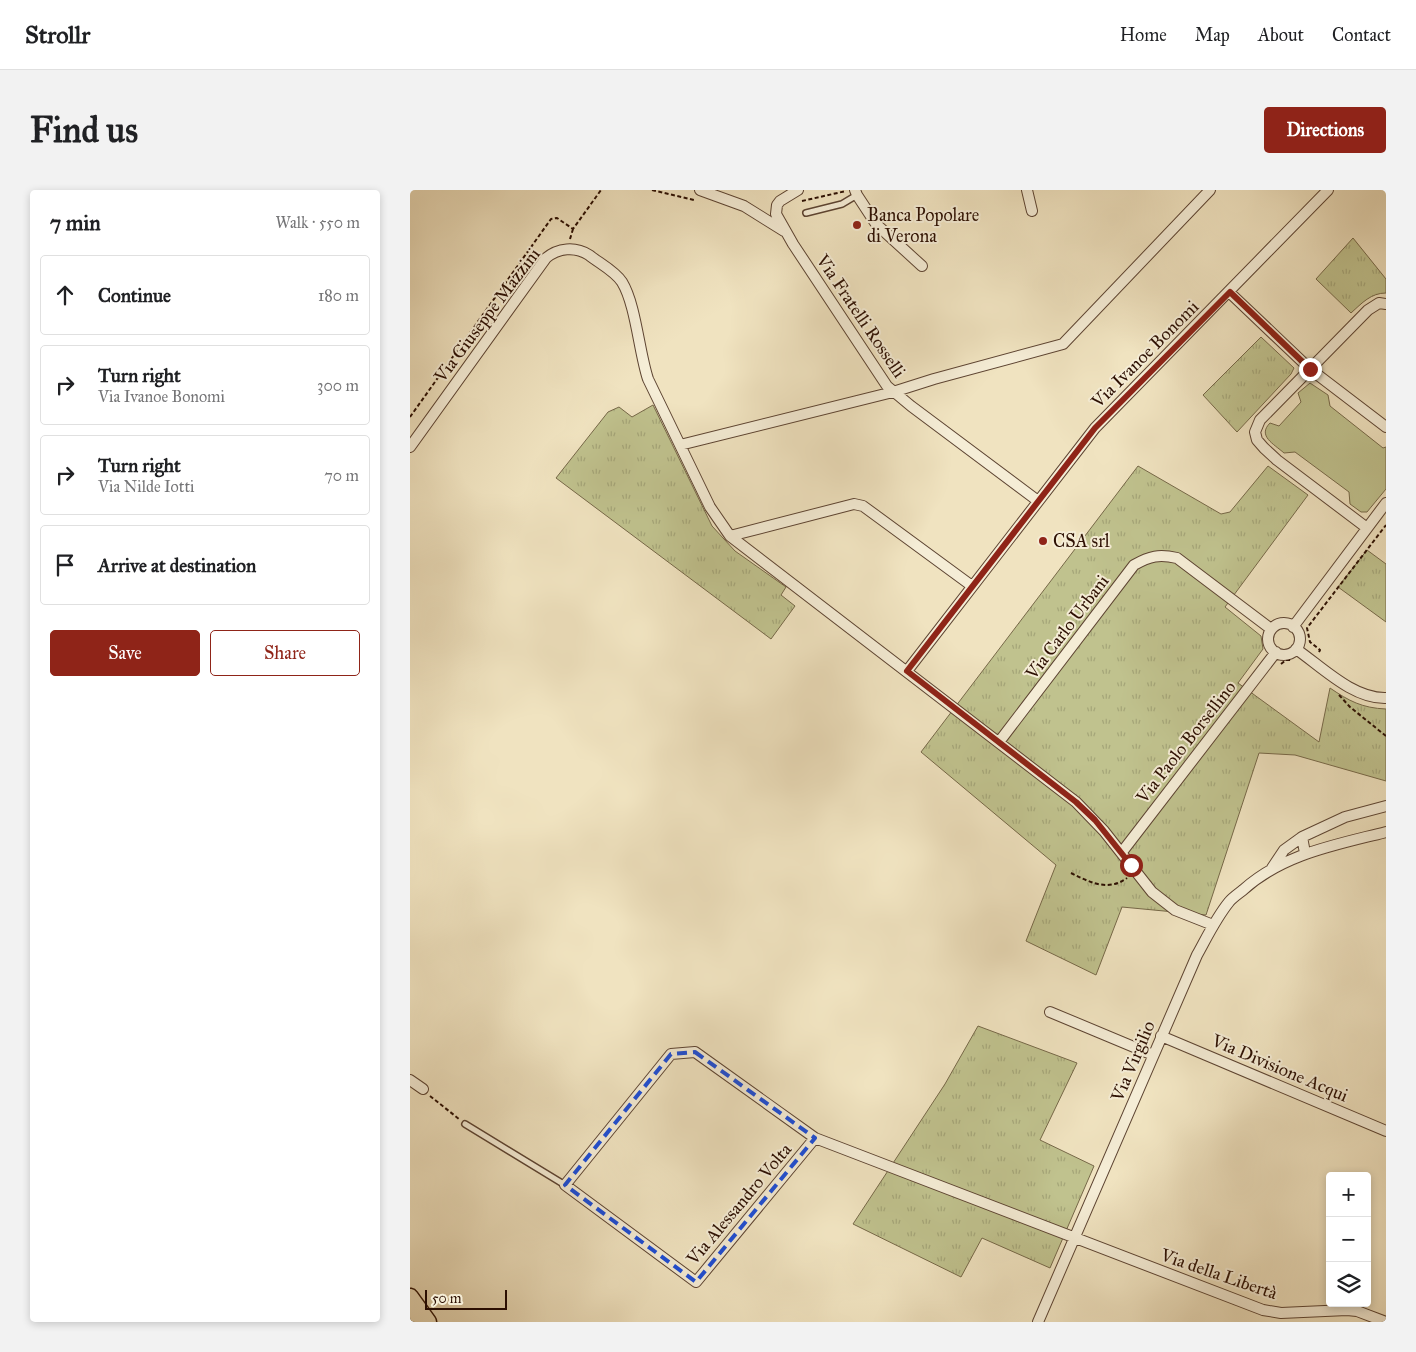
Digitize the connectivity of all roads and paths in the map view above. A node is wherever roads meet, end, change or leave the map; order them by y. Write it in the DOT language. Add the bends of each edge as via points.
graph roads {
  1 [pos="601,190"];
  2 [pos="652,190"];
  3 [pos="798,190"];
  4 [pos="1027,190"];
  5 [pos="1210,190"];
  6 [pos="1328,190"];
  7 [pos="856,193"];
  8 [pos="699,195"];
  9 [pos="1032,211"];
  10 [pos="806,213"];
  11 [pos="785,231"];
  12 [pos="922,266"];
  13 [pos="1230,292"];
  14 [pos="1386,304"];
  15 [pos="1310,369"];
  16 [pos="919,384"];
  17 [pos="894,392"];
  18 [pos="911,406"];
  19 [pos="410,417"];
  20 [pos="1386,427"];
  21 [pos="680,445"];
  22 [pos="410,447"];
  23 [pos="1038,501"];
  24 [pos="1386,503"];
  25 [pos="1367,528"];
  26 [pos="730,536"];
  27 [pos="972,586"];
  28 [pos="1293,626"];
  29 [pos="1271,630"];
  30 [pos="1296,649"];
  31 [pos="1276,652"];
  32 [pos="907,671"];
  33 [pos="1339,694"];
  34 [pos="1386,698"];
  35 [pos="1386,736"];
  36 [pos="999,742"];
  37 [pos="1386,806"];
  38 [pos="1386,832"];
  39 [pos="1302,837"];
  40 [pos="1122,852"];
  41 [pos="1306,853"];
  42 [pos="1271,868"];
  43 [pos="1213,925"];
  44 [pos="1050,1012"];
  45 [pos="1161,1036"];
  46 [pos="1153,1055"];
  47 [pos="410,1080"];
  48 [pos="422,1089"];
  49 [pos="465,1124"];
  50 [pos="1386,1131"];
  51 [pos="815,1138"];
  52 [pos="565,1185"];
  53 [pos="1076,1238"];
  54 [pos="410,1297"];
  55 [pos="410,1317"];
  56 [pos="414,1322"];
  57 [pos="428,1322"];
  58 [pos="1038,1322"];
  59 [pos="1386,1322"];
  1 -- 19 [label="path" via="573,229 557,218 551,219"];
  2 -- 8 [label="path"];
  3 -- 11 [label="street, Via Fratelli Rosselli" via="785,196 777,205 776,214"];
  4 -- 9 [label="street"];
  5 -- 16 [label="street" via="1063,344"];
  6 -- 13 [label="street, Via Ivanoe Bonomi"];
  7 -- 10 [label="lane" via="842,204"];
  7 -- 12 [label="street" via="876,224"];
  8 -- 11 [label="street, Via Fratelli Rosselli" via="744,206"];
  11 -- 17 [label="street, Via Fratelli Rosselli"];
  13 -- 15 [label="street"];
  13 -- 23 [label="street, Via Ivanoe Bonomi" via="1095,428"];
  14 -- 15 [label="street" via="1373,306"];
  15 -- 20 [label="street"];
  15 -- 25 [label="street" via="1260,420 1256,436 1277,460"];
  16 -- 17 [label="street"];
  16 -- 18 [label="street"];
  17 -- 18 [label="street, Via Fratelli Rosselli"];
  17 -- 21 [label="street"];
  18 -- 23 [label="street, Via Fratelli Rosselli"];
  21 -- 22 [label="street, Via Giuseppe Mazzini" via="643,366 622,281 585,252 567,248 546,258"];
  21 -- 26 [label="street, Via Giuseppe Mazzini" via="710,507"];
  23 -- 27 [label="street, Via Ivanoe Bonomi"];
  24 -- 25 [label="street"];
  25 -- 28 [label="street"];
  26 -- 27 [label="street" via="854,504 863,506"];
  26 -- 32 [label="street, Via Giuseppe Mazzini"];
  27 -- 32 [label="street, Via Ivanoe Bonomi"];
  28 -- 29 [label="street" via="1284,623"];
  28 -- 30 [label="street" via="1299,634"];
  29 -- 31 [label="street" via="1268,643"];
  29 -- 36 [label="street, Via Carlo Urbani" via="1177,558 1164,555 1148,557 1134,565"];
  30 -- 31 [label="street" via="1283,655"];
  30 -- 34 [label="street" via="1356,691"];
  31 -- 40 [label="street, Via Paolo Borsellino"];
  32 -- 36 [label="street, Via Giuseppe Mazzini"];
  33 -- 35 [label="path"];
  36 -- 40 [label="street, Via Giuseppe Mazzini" via="1076,802"];
  37 -- 39 [label="street" via="1345,817"];
  38 -- 41 [label="street, Via Virgilio"];
  39 -- 41 [label="street"];
  39 -- 42 [label="street" via="1284,850"];
  40 -- 43 [label="street, Via Giuseppe Mazzini" via="1152,892 1175,910"];
  41 -- 42 [label="street, Via Virgilio"];
  42 -- 43 [label="street, Via Virgilio" via="1230,901"];
  43 -- 45 [label="street, Via Virgilio"];
  44 -- 46 [label="street"];
  45 -- 46 [label="street, Via Virgilio"];
  45 -- 50 [label="street, Via Divisione Acqui"];
  46 -- 53 [label="street, Via Virgilio"];
  47 -- 48 [label="street"];
  48 -- 49 [label="path"];
  49 -- 52 [label="lane, Via Alessandro Volta"];
  51 -- 52 [label="street, Via Alessandro Volta" via="695,1052 671,1054"];
  51 -- 52 [label="street, Via Alessandro Volta" via="696,1282"];
  51 -- 53 [label="street, Via Alessandro Volta"];
  53 -- 58 [label="street, Via Virgilio"];
  53 -- 59 [label="street, Via della Libertà" via="1263,1310 1280,1313 1347,1310"];
  54 -- 57 [label="main road"];
  55 -- 56 [label="highway"];
}
